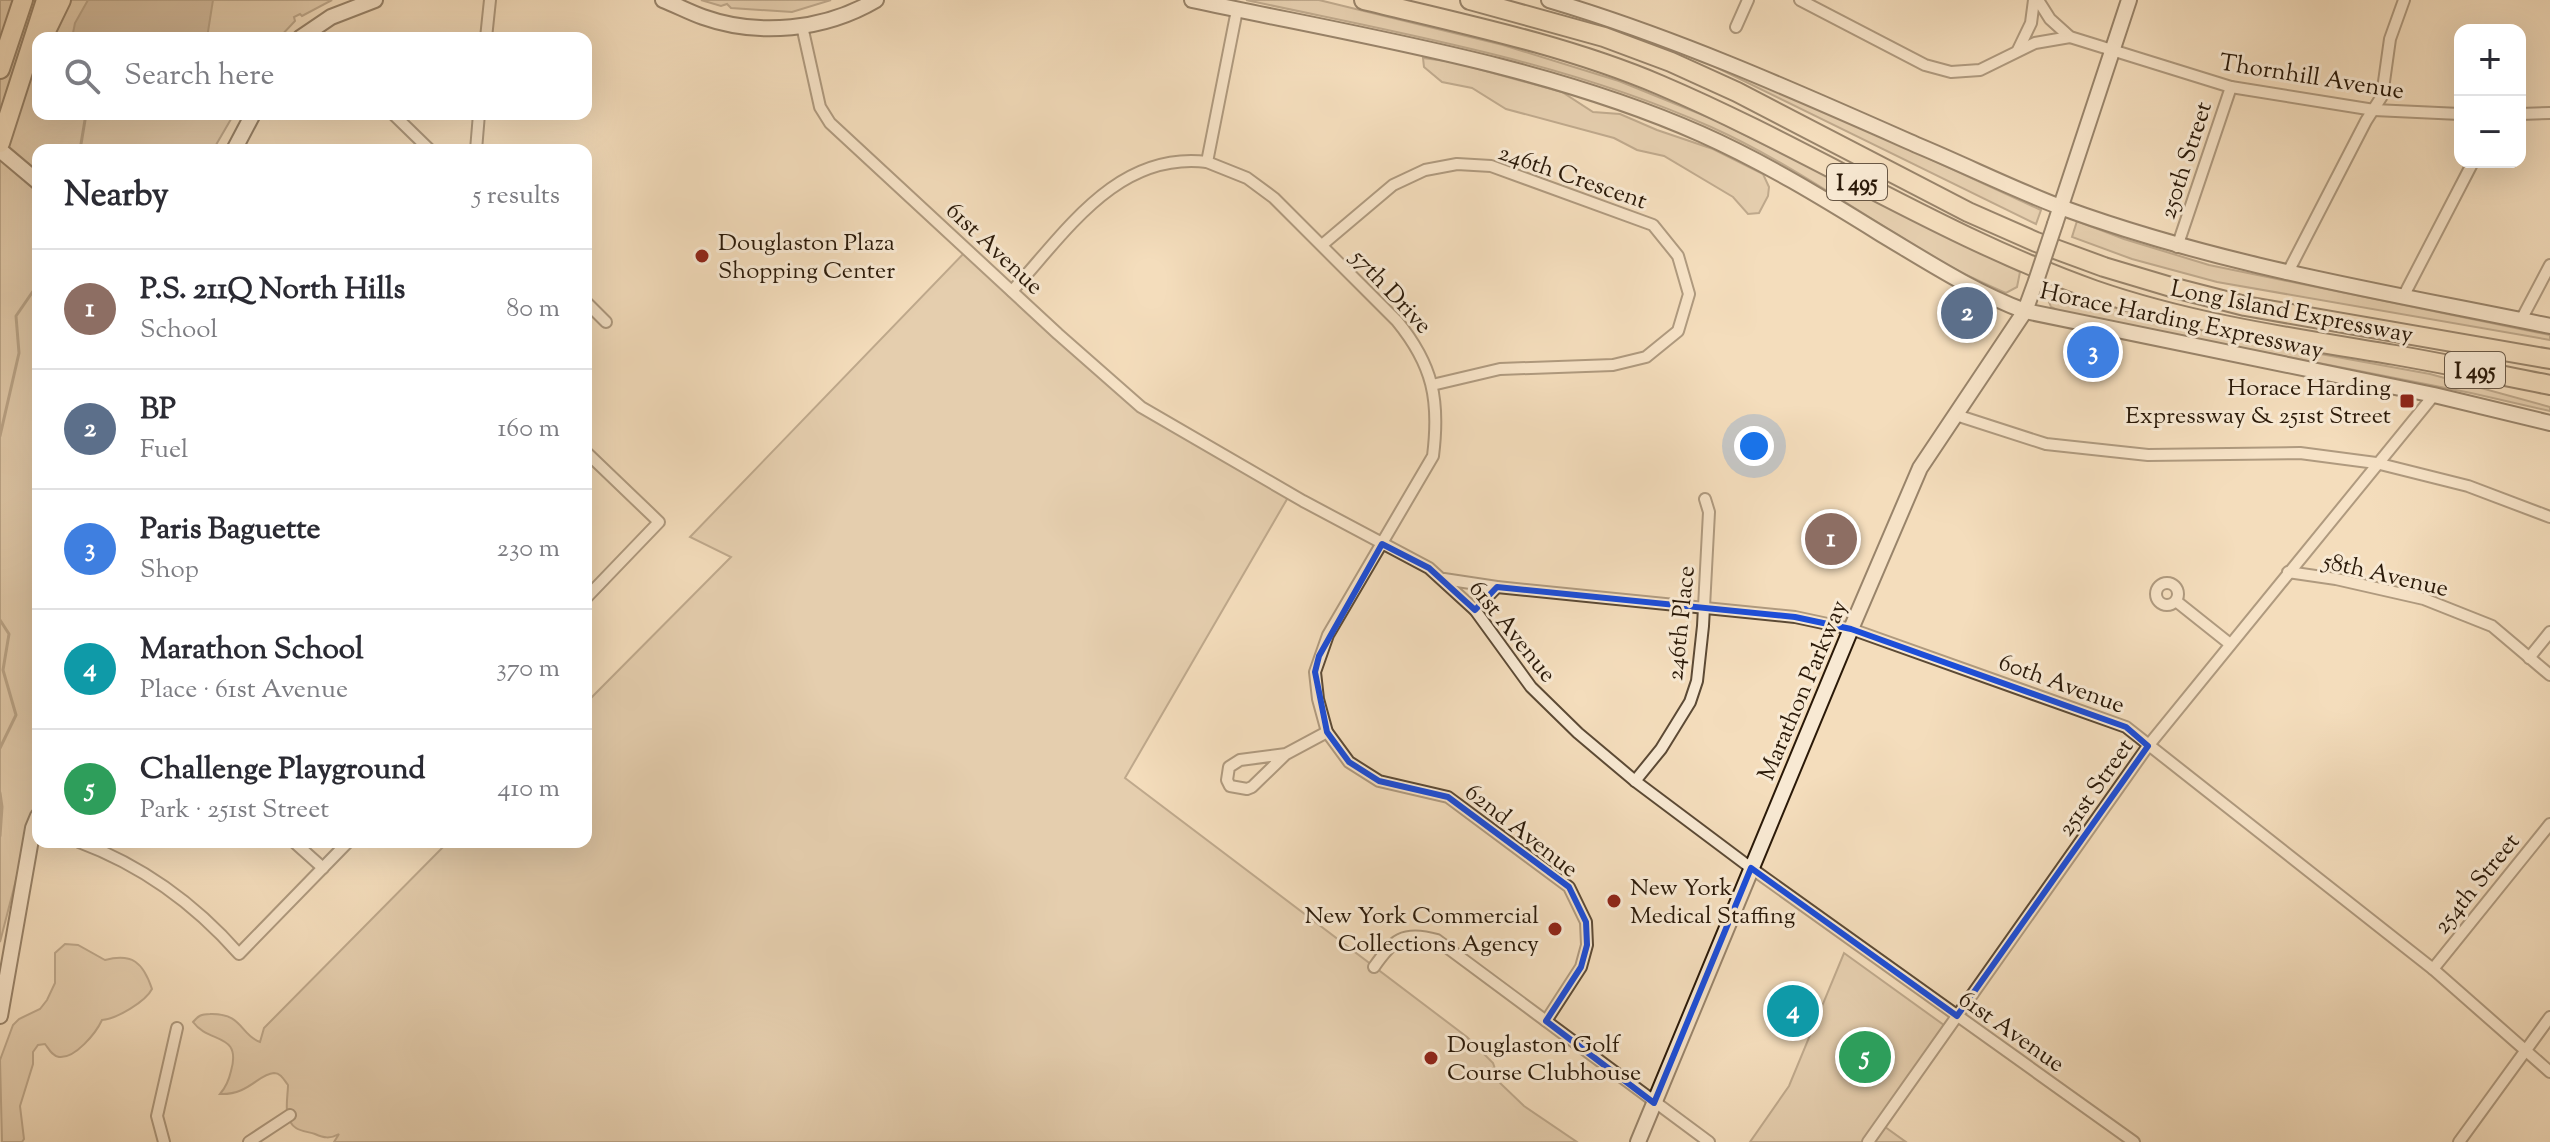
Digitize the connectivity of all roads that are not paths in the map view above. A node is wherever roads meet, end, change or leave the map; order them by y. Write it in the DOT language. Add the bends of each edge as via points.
graph roads {
  1 [pos="20,0"];
  2 [pos="46,0"];
  3 [pos="61,0"];
  4 [pos="375,0"];
  5 [pos="490,0"];
  6 [pos="663,0"];
  7 [pos="876,0"];
  8 [pos="1192,0"];
  9 [pos="1364,0"];
  10 [pos="1470,0"];
  11 [pos="1549,0"];
  12 [pos="1748,0"];
  13 [pos="1800,0"];
  14 [pos="2036,0"];
  15 [pos="2129,0"];
  16 [pos="2404,0"];
  17 [pos="1237,10"];
  18 [pos="802,26"];
  19 [pos="1736,27"];
  20 [pos="36,32"];
  21 [pos="46,32"];
  22 [pos="312,32"];
  23 [pos="487,32"];
  24 [pos="2070,37"];
  25 [pos="32,43"];
  26 [pos="2018,50"];
  27 [pos="2112,51"];
  28 [pos="32,62"];
  29 [pos="0,67"];
  30 [pos="2231,87"];
  31 [pos="2374,110"];
  32 [pos="10,111"];
  33 [pos="2550,113"];
  34 [pos="2454,114"];
  35 [pos="2526,114"];
  36 [pos="250,120"];
  37 [pos="399,120"];
  38 [pos="478,120"];
  39 [pos="0,143"];
  40 [pos="238,144"];
  41 [pos="424,144"];
  42 [pos="476,144"];
  43 [pos="5,155"];
  44 [pos="1207,162"];
  45 [pos="2470,168"];
  46 [pos="32,177"];
  47 [pos="2061,207"];
  48 [pos="1322,245"];
  49 [pos="2177,247"];
  50 [pos="2550,265"];
  51 [pos="2287,274"];
  52 [pos="1012,291"];
  53 [pos="2403,297"];
  54 [pos="592,308"];
  55 [pos="2025,311"];
  56 [pos="2521,320"];
  57 [pos="606,322"];
  58 [pos="2550,326"];
  59 [pos="2399,355"];
  60 [pos="2550,359"];
  61 [pos="1432,385"];
  62 [pos="2550,385"];
  63 [pos="2434,395"];
  64 [pos="2550,397"];
  65 [pos="1956,415"];
  66 [pos="2550,423"];
  67 [pos="592,458"];
  68 [pos="2376,463"];
  69 [pos="1705,499"];
  70 [pos="2550,517"];
  71 [pos="1382,544"];
  72 [pos="2288,572"];
  73 [pos="1444,579"];
  74 [pos="1497,587"];
  75 [pos="592,592"];
  76 [pos="2176,601"];
  77 [pos="1704,609"];
  78 [pos="1475,610"];
  79 [pos="1851,629"];
  80 [pos="2550,632"];
  81 [pos="2230,644"];
  82 [pos="2529,658"];
  83 [pos="2550,675"];
  84 [pos="1327,732"];
  85 [pos="2148,746"];
  86 [pos="1286,754"];
  87 [pos="1635,781"];
  88 [pos="2550,824"];
  89 [pos="32,845"];
  90 [pos="92,848"];
  91 [pos="301,848"];
  92 [pos="342,848"];
  93 [pos="323,868"];
  94 [pos="1751,868"];
  95 [pos="1374,967"];
  96 [pos="2433,969"];
  97 [pos="0,1016"];
  98 [pos="1957,1016"];
  99 [pos="2550,1017"];
  100 [pos="1546,1021"];
  101 [pos="177,1028"];
  102 [pos="2525,1048"];
  103 [pos="2550,1072"];
  104 [pos="1654,1103"];
  105 [pos="290,1115"];
  106 [pos="164,1142"];
  107 [pos="249,1142"];
  108 [pos="1638,1142"];
  109 [pos="1709,1142"];
  110 [pos="1868,1142"];
  111 [pos="2134,1142"];
  112 [pos="2459,1142"];
  1 -- 29 [label="highway"];
  2 -- 20 [label="highway"];
  3 -- 21 [label="highway"];
  4 -- 22 [label="main road" via="331,17"];
  5 -- 23 [label="street"];
  6 -- 18 [label="main road" via="705,18 774,29"];
  7 -- 18 [label="main road" via="837,18"];
  8 -- 17 [label="main road, Horace Harding Expressway"];
  9 -- 59 [label="highway, Long Island Expressway / I 495" via="1527,40 1657,84 1952,230 2097,291 2244,330"];
  10 -- 60 [label="highway, Long Island Expressway / I 495" via="1604,37 1671,62 1968,212 2104,267 2241,305"];
  11 -- 47 [label="main road" via="1722,60"];
  12 -- 19 [label="street"];
  13 -- 26 [label="street" via="1943,70 1980,70"];
  14 -- 24 [label="street, Thornhill Avenue"];
  14 -- 26 [label="street, Thornhill Avenue"];
  15 -- 27 [label="main road, Marathon Parkway"];
  16 -- 31 [label="street" via="2390,39 2382,96"];
  17 -- 44 [label="street"];
  17 -- 55 [label="main road, Horace Harding Expressway" via="1487,64 1646,112 1751,158 1983,294"];
  18 -- 52 [label="street, 61st Avenue" via="817,97 830,123"];
  24 -- 26 [label="street"];
  24 -- 27 [label="street, Thornhill Avenue"];
  25 -- 32 [label="highway"];
  27 -- 30 [label="street, Thornhill Avenue"];
  27 -- 47 [label="main road, Marathon Parkway"];
  28 -- 32 [label="highway"];
  30 -- 31 [label="street, Thornhill Avenue"];
  30 -- 49 [label="street, 250th Street"];
  31 -- 34 [label="street, Thornhill Avenue"];
  31 -- 51 [label="street"];
  32 -- 39 [label="highway"];
  33 -- 35 [label="street"];
  36 -- 40 [label="main road"];
  37 -- 41 [label="street"];
  38 -- 42 [label="street"];
  43 -- 46 [label="main road"];
  44 -- 48 [label="street, 57th Drive" via="1259,186"];
  44 -- 52 [label="street" via="1164,164 1118,181"];
  45 -- 53 [label="street"];
  47 -- 49 [label="main road"];
  47 -- 55 [label="main road, Marathon Parkway, bridge"];
  48 -- 61 [label="street, 57th Drive" via="1415,342"];
  48 -- 61 [label="street, 246th Crescent" via="1393,185 1425,170 1457,164 1491,166 1653,225 1678,256 1689,294 1678,331 1646,357 1613,365 1500,369"];
  49 -- 51 [label="main road"];
  50 -- 56 [label="street"];
  51 -- 53 [label="main road"];
  52 -- 71 [label="street, 61st Avenue" via="1141,407"];
  53 -- 56 [label="main road"];
  54 -- 57 [label="street"];
  55 -- 63 [label="main road, Horace Harding Expressway"];
  55 -- 65 [label="main road, Marathon Parkway"];
  56 -- 58 [label="main road"];
  59 -- 62 [label="highway, Long Island Expressway / I 495"];
  59 -- 64 [label="highway"];
  61 -- 71 [label="street, 57th Drive" via="1437,423 1433,456"];
  63 -- 66 [label="main road, Horace Harding Expressway"];
  63 -- 68 [label="street, 251st Street"];
  65 -- 68 [label="street" via="2046,444 2148,455 2300,453"];
  65 -- 79 [label="main road, Marathon Parkway" via="1920,468"];
  67 -- 75 [label="street" via="659,522"];
  68 -- 70 [label="street" via="2468,486"];
  68 -- 72 [label="street, 251st Street"];
  69 -- 77 [label="street, 246th Place" via="1709,512"];
  71 -- 73 [label="street, 61st Avenue"];
  71 -- 84 [label="street, 57th Drive" via="1319,656 1315,672"];
  72 -- 81 [label="street, 251st Street"];
  72 -- 82 [label="street, 58th Avenue" via="2424,599 2492,626"];
  73 -- 74 [label="street, 60th Avenue"];
  73 -- 78 [label="street, 61st Avenue"];
  74 -- 77 [label="street, 60th Avenue"];
  74 -- 78 [label="street"];
  76 -- 81 [label="street"];
  77 -- 79 [label="street, 60th Avenue" via="1775,614"];
  77 -- 87 [label="street, 246th Place" via="1690,702"];
  78 -- 87 [label="street, 61st Avenue" via="1531,687"];
  79 -- 85 [label="street, 60th Avenue" via="2126,727"];
  79 -- 94 [label="main road, Marathon Parkway"];
  80 -- 82 [label="street"];
  81 -- 85 [label="street, 251st Street"];
  82 -- 83 [label="street, 58th Avenue"];
  84 -- 86 [label="street"];
  84 -- 100 [label="street, 62nd Avenue" via="1349,762 1379,781 1448,797 1569,887 1586,922 1587,945 1581,967"];
  85 -- 96 [label="street, 60th Avenue"];
  85 -- 98 [label="street, 251st Street"];
  86 -- 86 [label="street" via="1240,760 1229,767 1230,786 1252,787"];
  87 -- 94 [label="street, 61st Avenue"];
  88 -- 96 [label="street, 254th Street"];
  89 -- 97 [label="main road"];
  90 -- 93 [label="street" via="164,886 239,954"];
  91 -- 93 [label="street"];
  92 -- 93 [label="street"];
  94 -- 98 [label="street, 61st Avenue"];
  94 -- 104 [label="main road, Marathon Parkway"];
  95 -- 100 [label="street" via="1388,947 1419,934 1437,940"];
  96 -- 102 [label="street, 60th Avenue"];
  98 -- 110 [label="street, 251st Street"];
  98 -- 111 [label="street, 61st Avenue"];
  99 -- 102 [label="street"];
  100 -- 104 [label="street"];
  101 -- 106 [label="street" via="157,1116"];
  102 -- 103 [label="street, 60th Avenue"];
  102 -- 112 [label="street"];
  104 -- 108 [label="main road, Marathon Parkway"];
  104 -- 109 [label="street"];
  105 -- 107 [label="street"];
}
